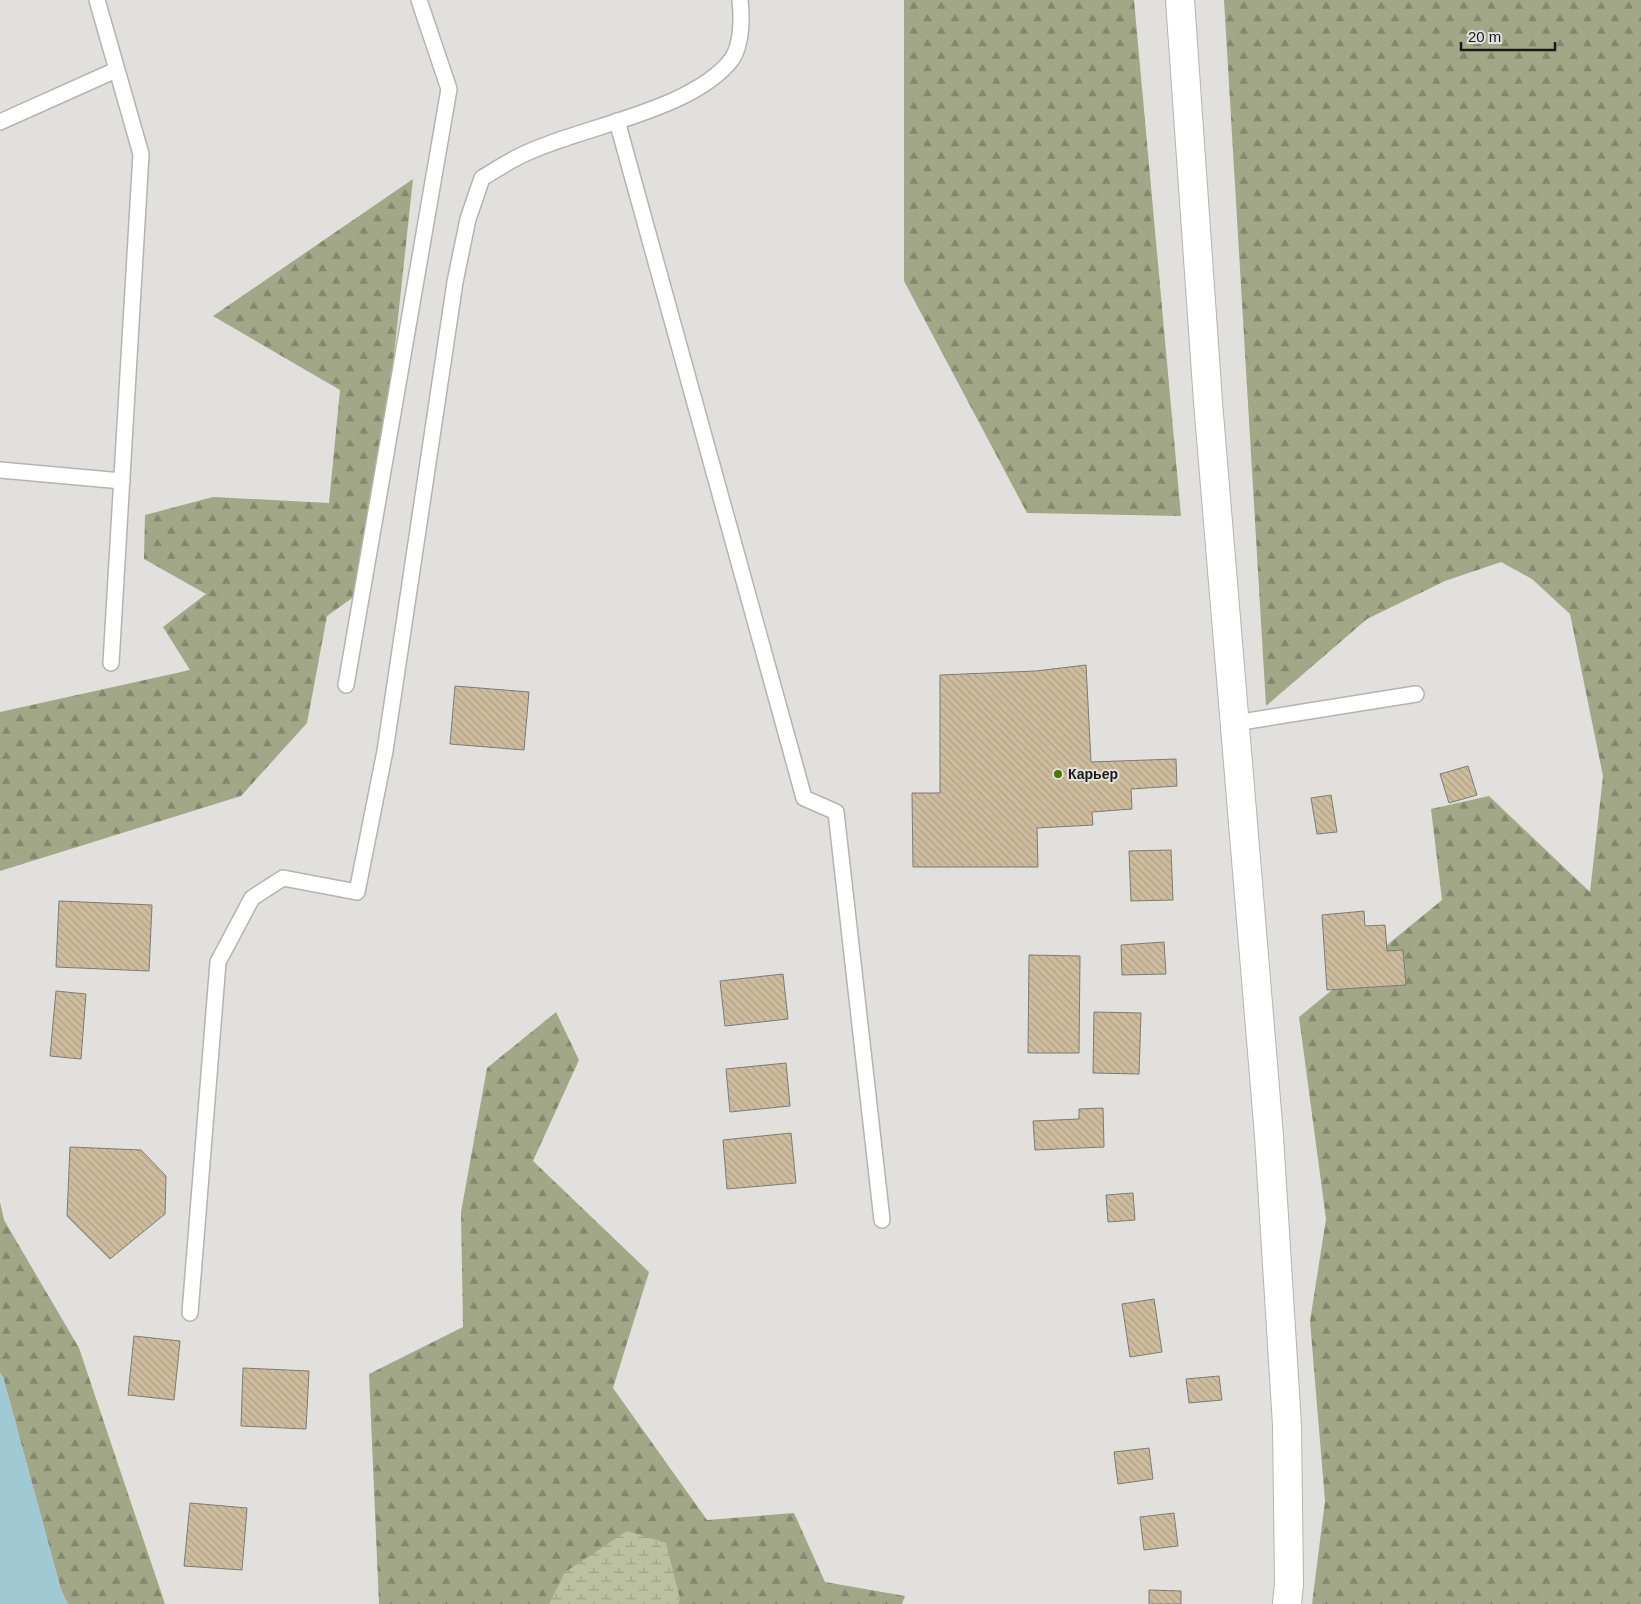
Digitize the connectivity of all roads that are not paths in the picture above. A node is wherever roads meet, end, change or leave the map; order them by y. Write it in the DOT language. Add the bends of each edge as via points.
graph roads {
  1 [pos="97,0"];
  2 [pos="419,0"];
  3 [pos="740,0"];
  4 [pos="1180,0"];
  5 [pos="116,70"];
  6 [pos="618,121"];
  7 [pos="0,122"];
  8 [pos="0,470"];
  9 [pos="122,481"];
  10 [pos="111,663"];
  11 [pos="346,685"];
  12 [pos="1416,694"];
  13 [pos="1235,723"];
  14 [pos="882,1220"];
  15 [pos="190,1313"];
  16 [pos="1287,1604"];
  1 -- 5 [label="lane"];
  2 -- 11 [label="lane" via="449,89"];
  3 -- 6 [label="lane" via="743,22 732,58 727,64 710,80 667,103"];
  4 -- 13 [label="main road" via="1208,402"];
  5 -- 7 [label="lane"];
  5 -- 9 [label="lane" via="141,154"];
  6 -- 14 [label="lane" via="804,798 836,812"];
  6 -- 15 [label="lane" via="519,156 482,178 468,220 456,282 385,751 357,892 283,878 252,898 218,962"];
  8 -- 9 [label="lane"];
  9 -- 10 [label="lane"];
  12 -- 13 [label="lane"];
  13 -- 16 [label="main road" via="1287,1425"];
}
